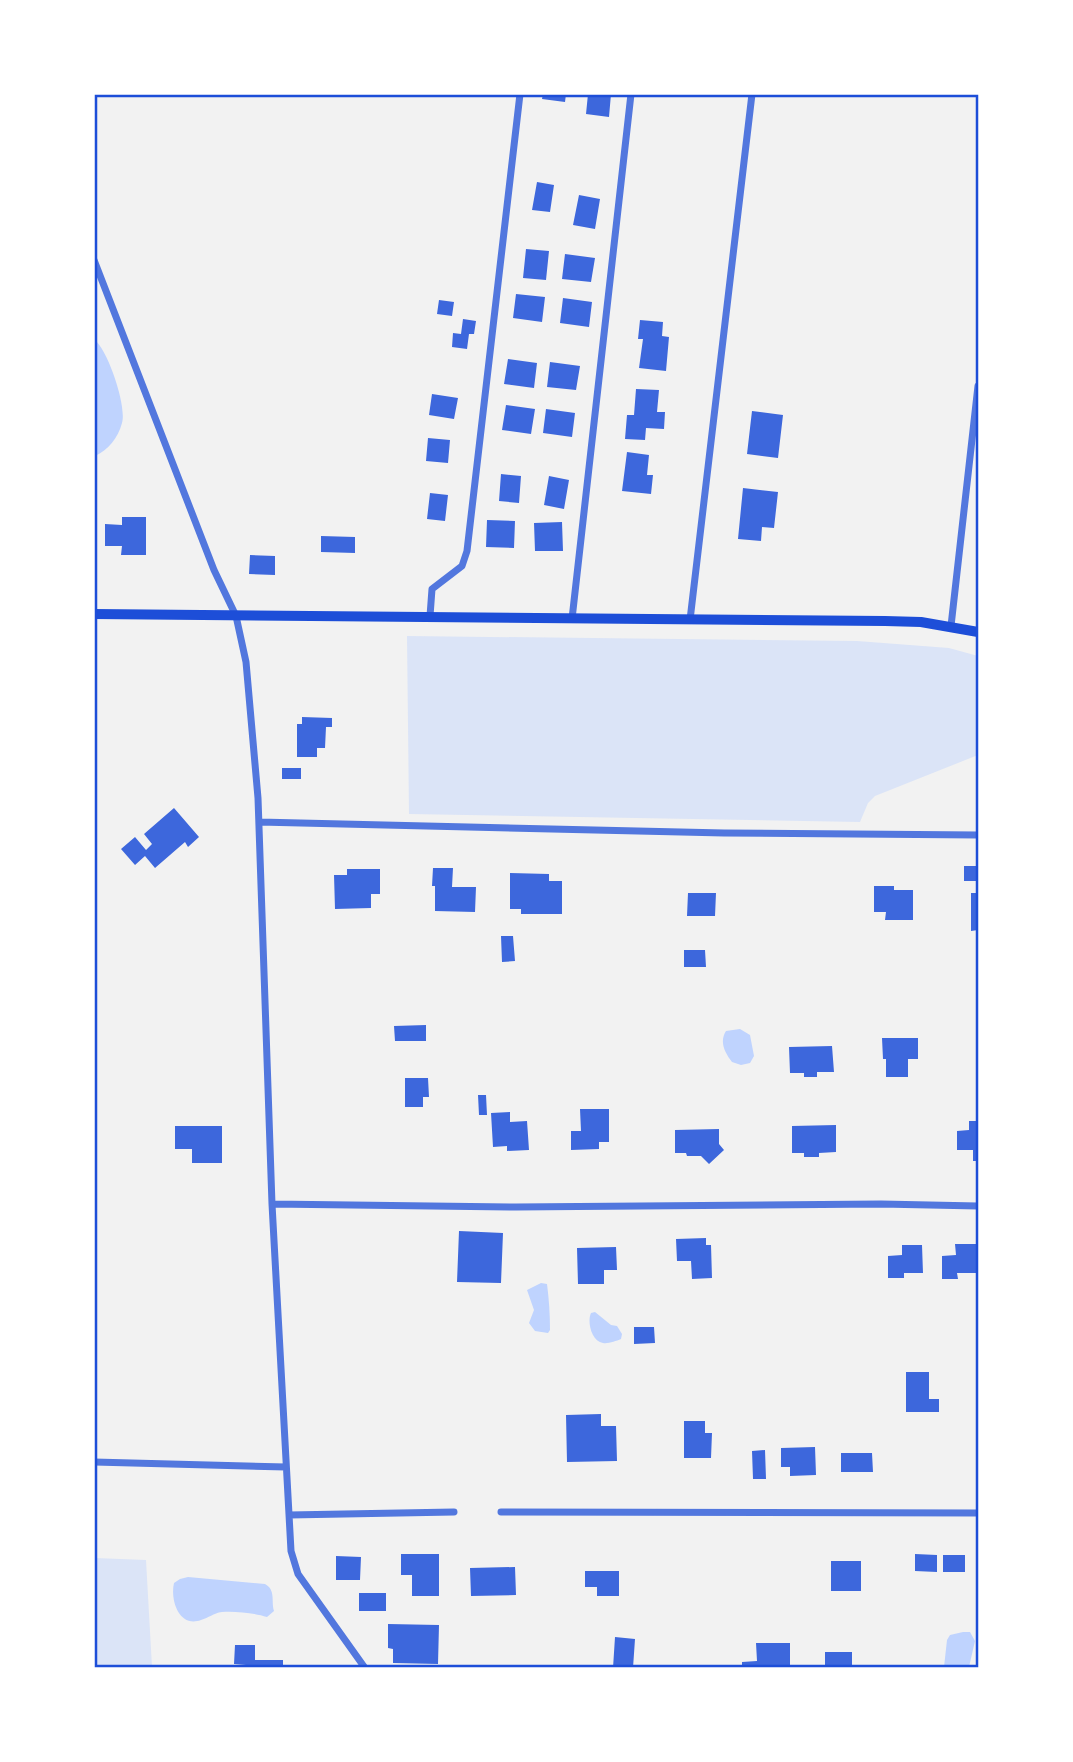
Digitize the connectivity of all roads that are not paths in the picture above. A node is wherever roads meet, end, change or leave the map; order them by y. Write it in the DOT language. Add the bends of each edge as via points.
graph roads {
  1 [pos="520,94"];
  2 [pos="631,94"];
  3 [pos="752,94"];
  4 [pos="94,260"];
  5 [pos="978,386"];
  6 [pos="94,614"];
  7 [pos="236,616"];
  8 [pos="430,616"];
  9 [pos="572,619"];
  10 [pos="690,620"];
  11 [pos="951,626"];
  12 [pos="978,632"];
  13 [pos="259,822"];
  14 [pos="978,835"];
  15 [pos="272,1204"];
  16 [pos="978,1206"];
  17 [pos="94,1462"];
  18 [pos="286,1467"];
  19 [pos="454,1512"];
  20 [pos="501,1512"];
  21 [pos="978,1513"];
  22 [pos="289,1515"];
  23 [pos="365,1668"];
  1 -- 8 [label="street" via="467,551 462,566 432,589"];
  2 -- 9 [label="street"];
  3 -- 10 [label="street"];
  4 -- 7 [label="street"];
  5 -- 11 [label="street"];
  6 -- 7 [label="main road"];
  7 -- 8 [label="main road"];
  7 -- 13 [label="street" via="246,662"];
  8 -- 9 [label="main road"];
  9 -- 10 [label="main road"];
  10 -- 11 [label="main road"];
  11 -- 12 [label="main road"];
  13 -- 14 [label="street" via="724,834"];
  13 -- 15 [label="street"];
  15 -- 16 [label="street"];
  15 -- 18 [label="street"];
  17 -- 18 [label="street"];
  18 -- 22 [label="street"];
  19 -- 22 [label="street"];
  20 -- 21 [label="street"];
  22 -- 23 [label="street" via="290,1551 298,1574"];
}
